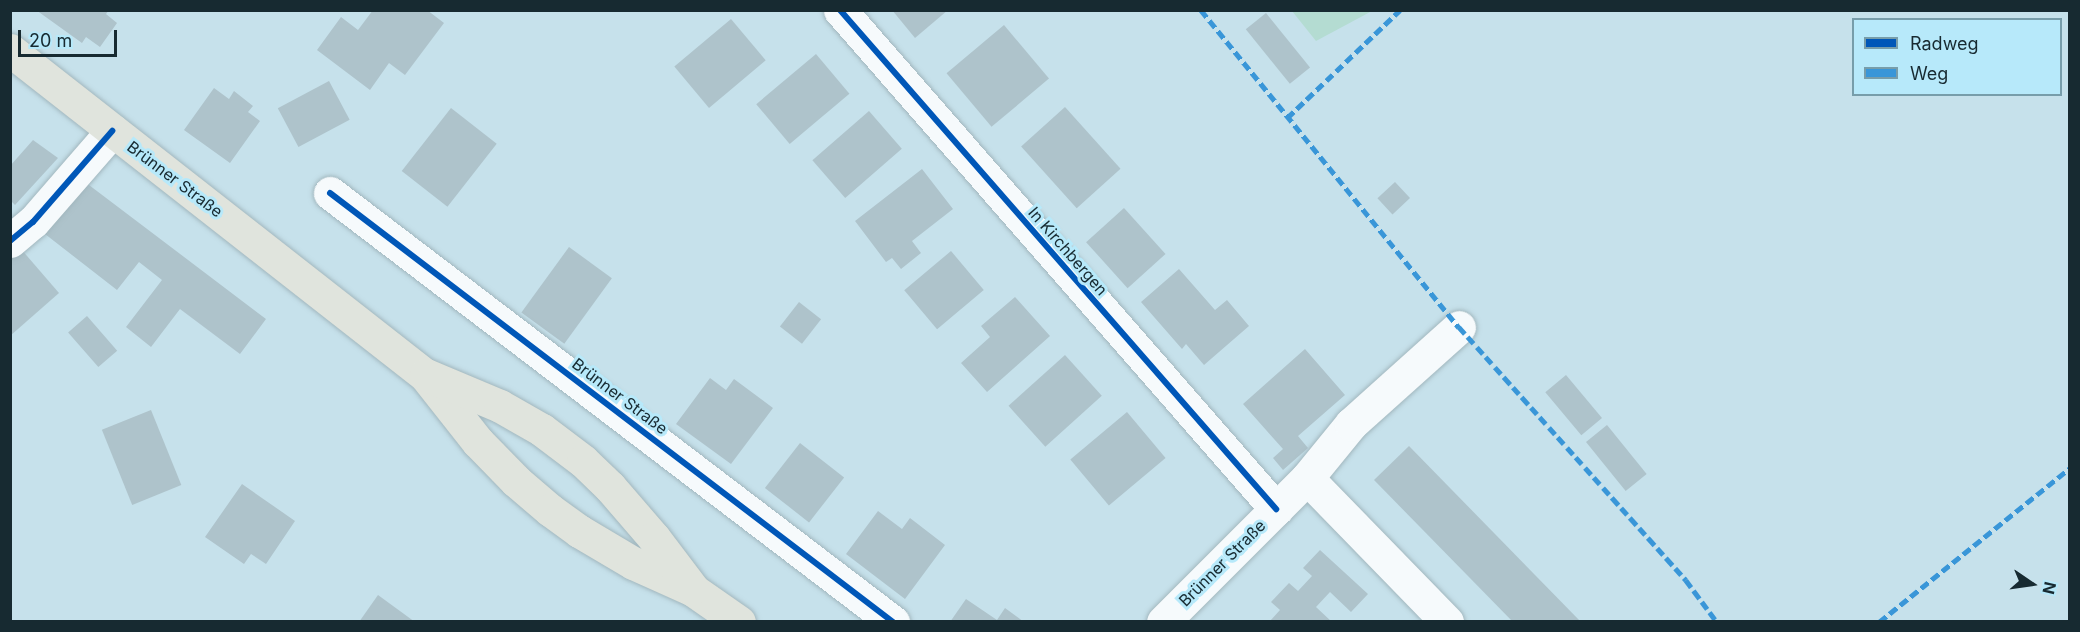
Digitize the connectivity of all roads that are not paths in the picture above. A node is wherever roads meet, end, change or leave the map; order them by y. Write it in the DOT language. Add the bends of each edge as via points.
graph roads {
  1 [pos="840,10"];
  2 [pos="10,50"];
  3 [pos="112,131"];
  4 [pos="330,193"];
  5 [pos="10,241"];
  6 [pos="1459,327"];
  7 [pos="425,375"];
  8 [pos="1307,478"];
  9 [pos="1276,509"];
  10 [pos="693,590"];
  11 [pos="739,621"];
  12 [pos="893,621"];
  13 [pos="1163,621"];
  14 [pos="1447,621"];
  1 -- 9 [label="street, In Kirchbergen"];
  2 -- 3 [label="main road, Brünner Straße"];
  3 -- 5 [label="street" via="33,222"];
  3 -- 7 [label="main road, Brünner Straße"];
  4 -- 12 [label="street, Brünner Straße"];
  6 -- 8 [label="street, Brünner Straße" via="1351,424"];
  7 -- 10 [label="main road, Brünner Straße" via="478,442 550,510 633,563"];
  7 -- 10 [label="main road, Brünner Straße" via="500,406 542,430 583,461 654,538"];
  8 -- 9 [label="street, Brünner Straße"];
  8 -- 14 [label="street"];
  9 -- 13 [label="street, Brünner Straße"];
  10 -- 11 [label="main road, Brünner Straße"];
}
